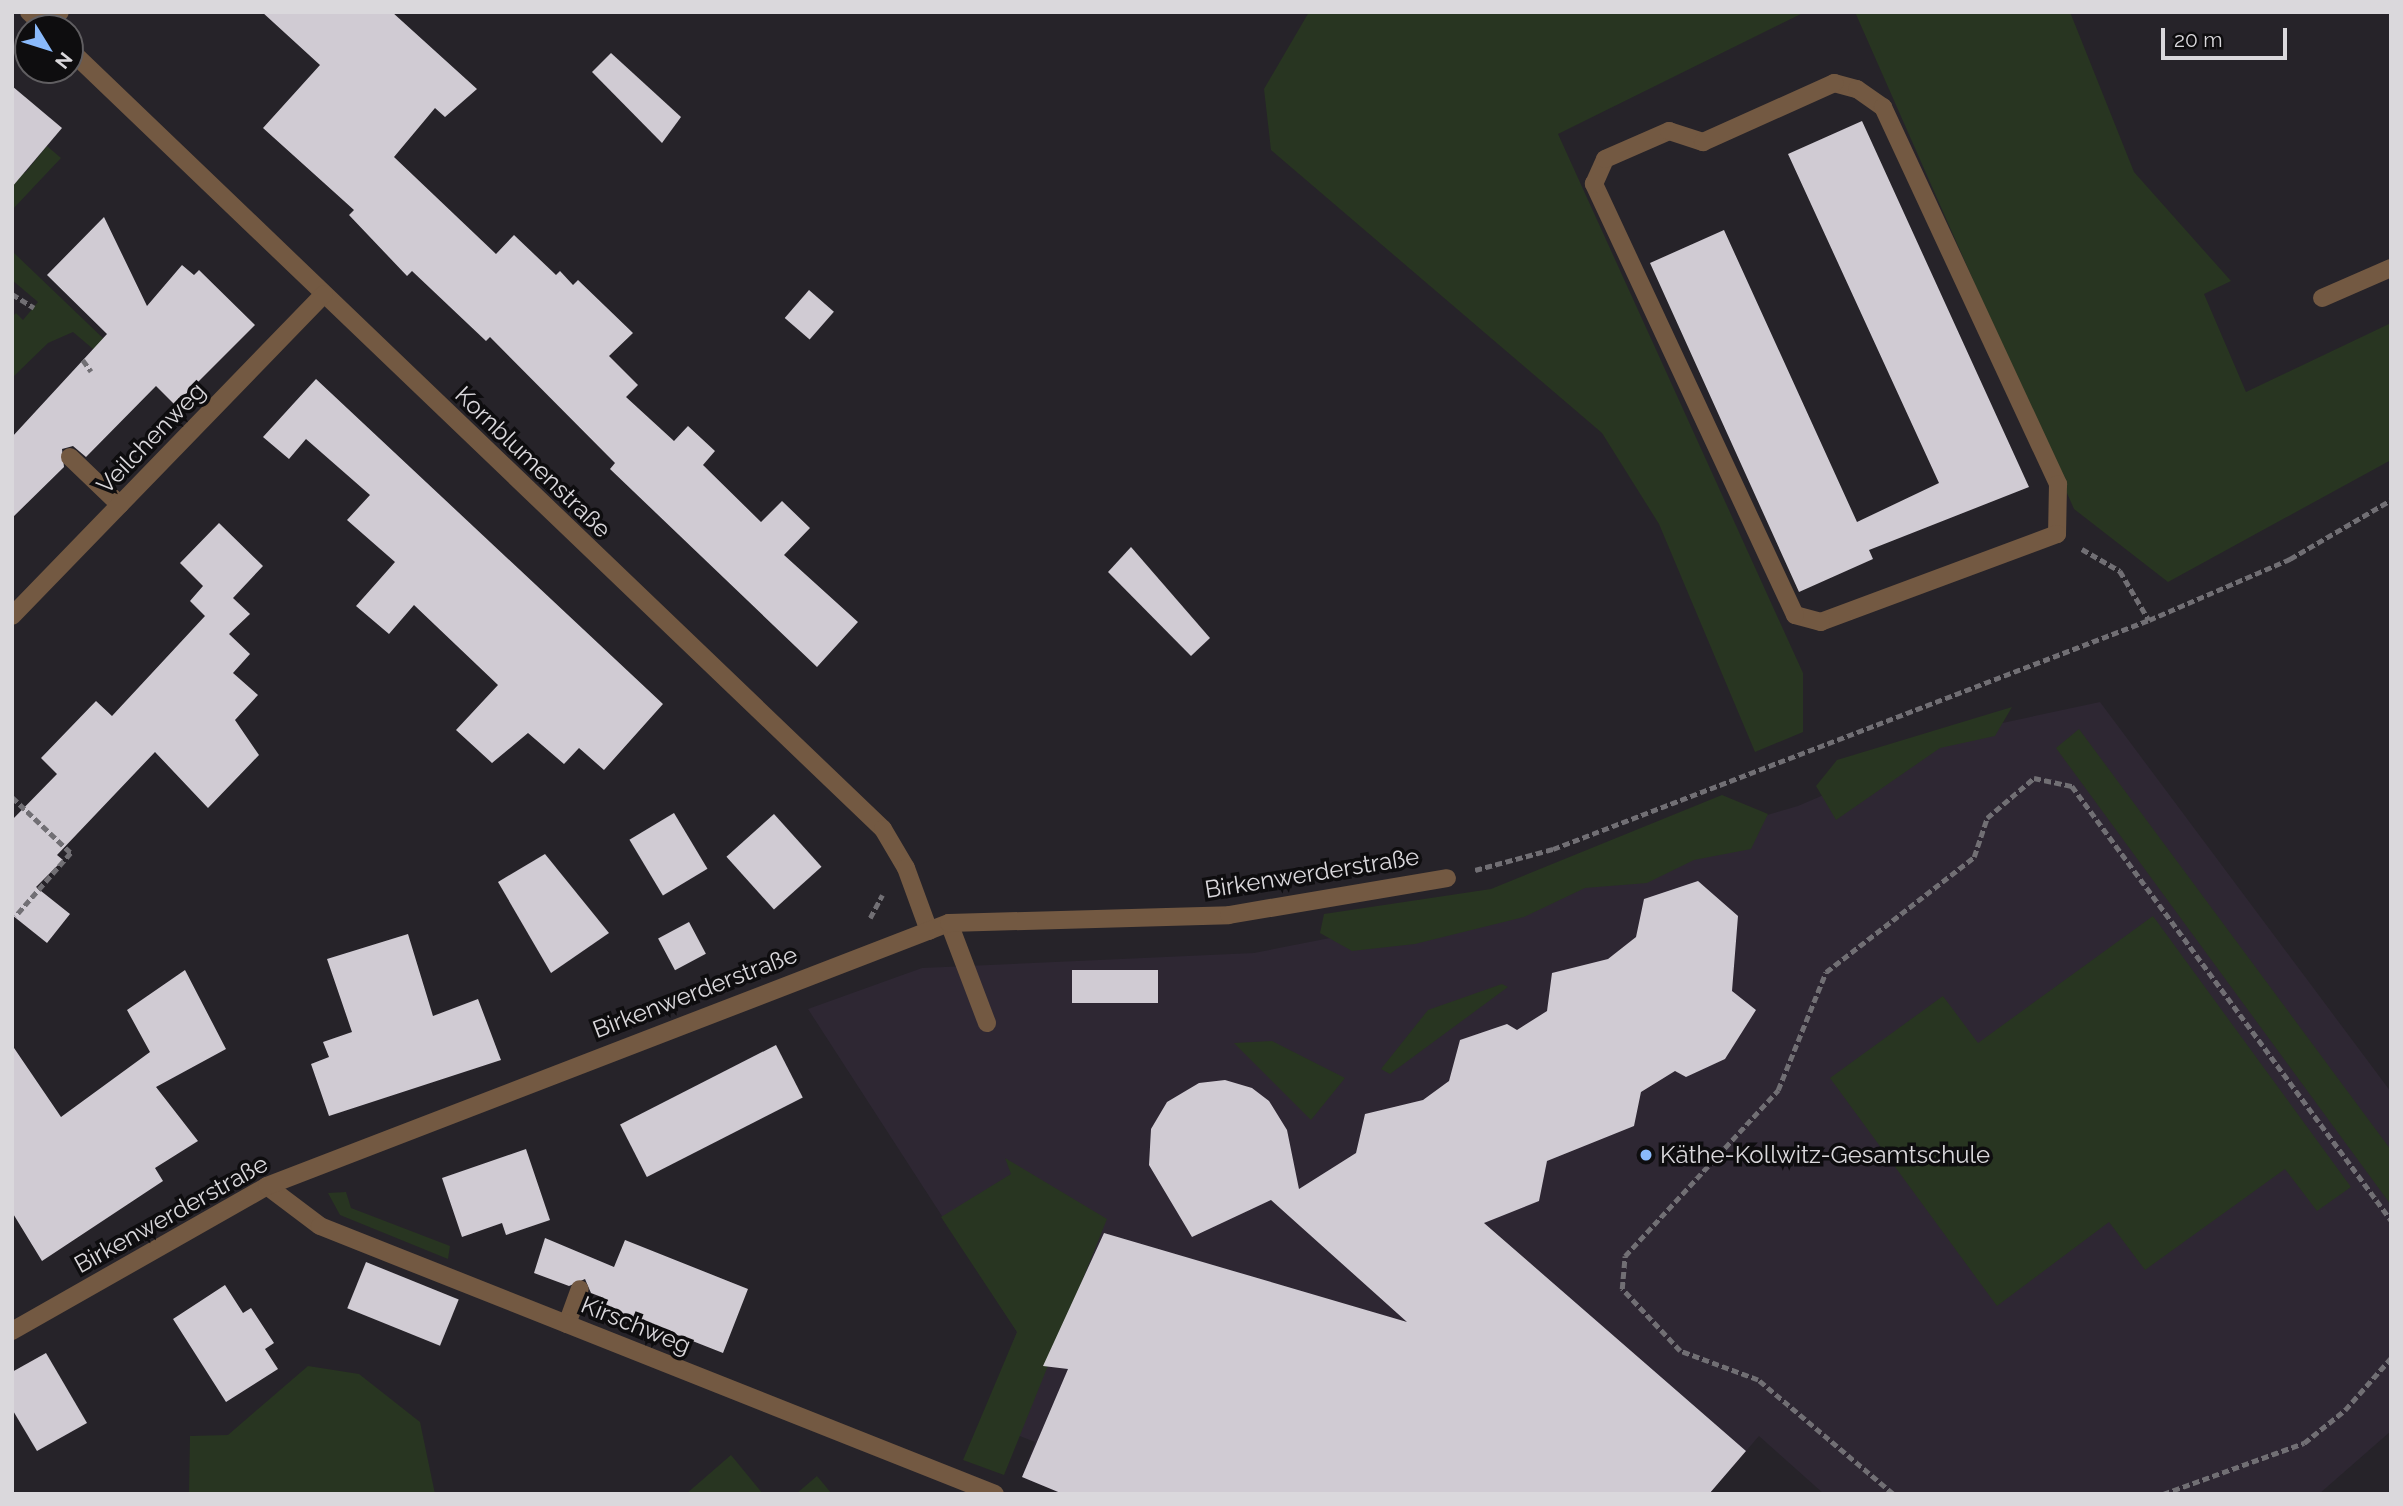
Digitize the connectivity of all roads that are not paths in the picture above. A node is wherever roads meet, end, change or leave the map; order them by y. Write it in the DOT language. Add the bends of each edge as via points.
graph roads {
  1 [pos="84,63"];
  2 [pos="2391,268"];
  3 [pos="324,294"];
  4 [pos="2322,298"];
  5 [pos="70,457"];
  6 [pos="120,505"];
  7 [pos="2057,534"];
  8 [pos="12,616"];
  9 [pos="1447,878"];
  10 [pos="949,923"];
  11 [pos="929,930"];
  12 [pos="987,1023"];
  13 [pos="267,1186"];
  14 [pos="580,1289"];
  15 [pos="567,1324"];
  16 [pos="12,1331"];
  17 [pos="995,1494"];
  1 -- 3 [label="street, Kornblumenstraße"];
  2 -- 4 [label="street"];
  3 -- 6 [label="street, Veilchenweg"];
  3 -- 11 [label="street, Kornblumenstraße" via="883,829 906,868"];
  5 -- 6 [label="street"];
  6 -- 8 [label="street, Veilchenweg"];
  7 -- 7 [label="street" via="2058,484 1883,107 1857,89 1834,83 1703,142 1669,131 1605,159 1594,184 1633,279 1795,615 1821,622"];
  9 -- 10 [label="street, Birkenwerderstraße" via="1228,915"];
  10 -- 11 [label="street, Birkenwerderstraße"];
  10 -- 12 [label="street"];
  11 -- 13 [label="street, Birkenwerderstraße"];
  13 -- 15 [label="street, Kirschweg" via="320,1226"];
  13 -- 16 [label="street, Birkenwerderstraße"];
  14 -- 15 [label="street"];
  15 -- 17 [label="street, Kirschweg"];
}
